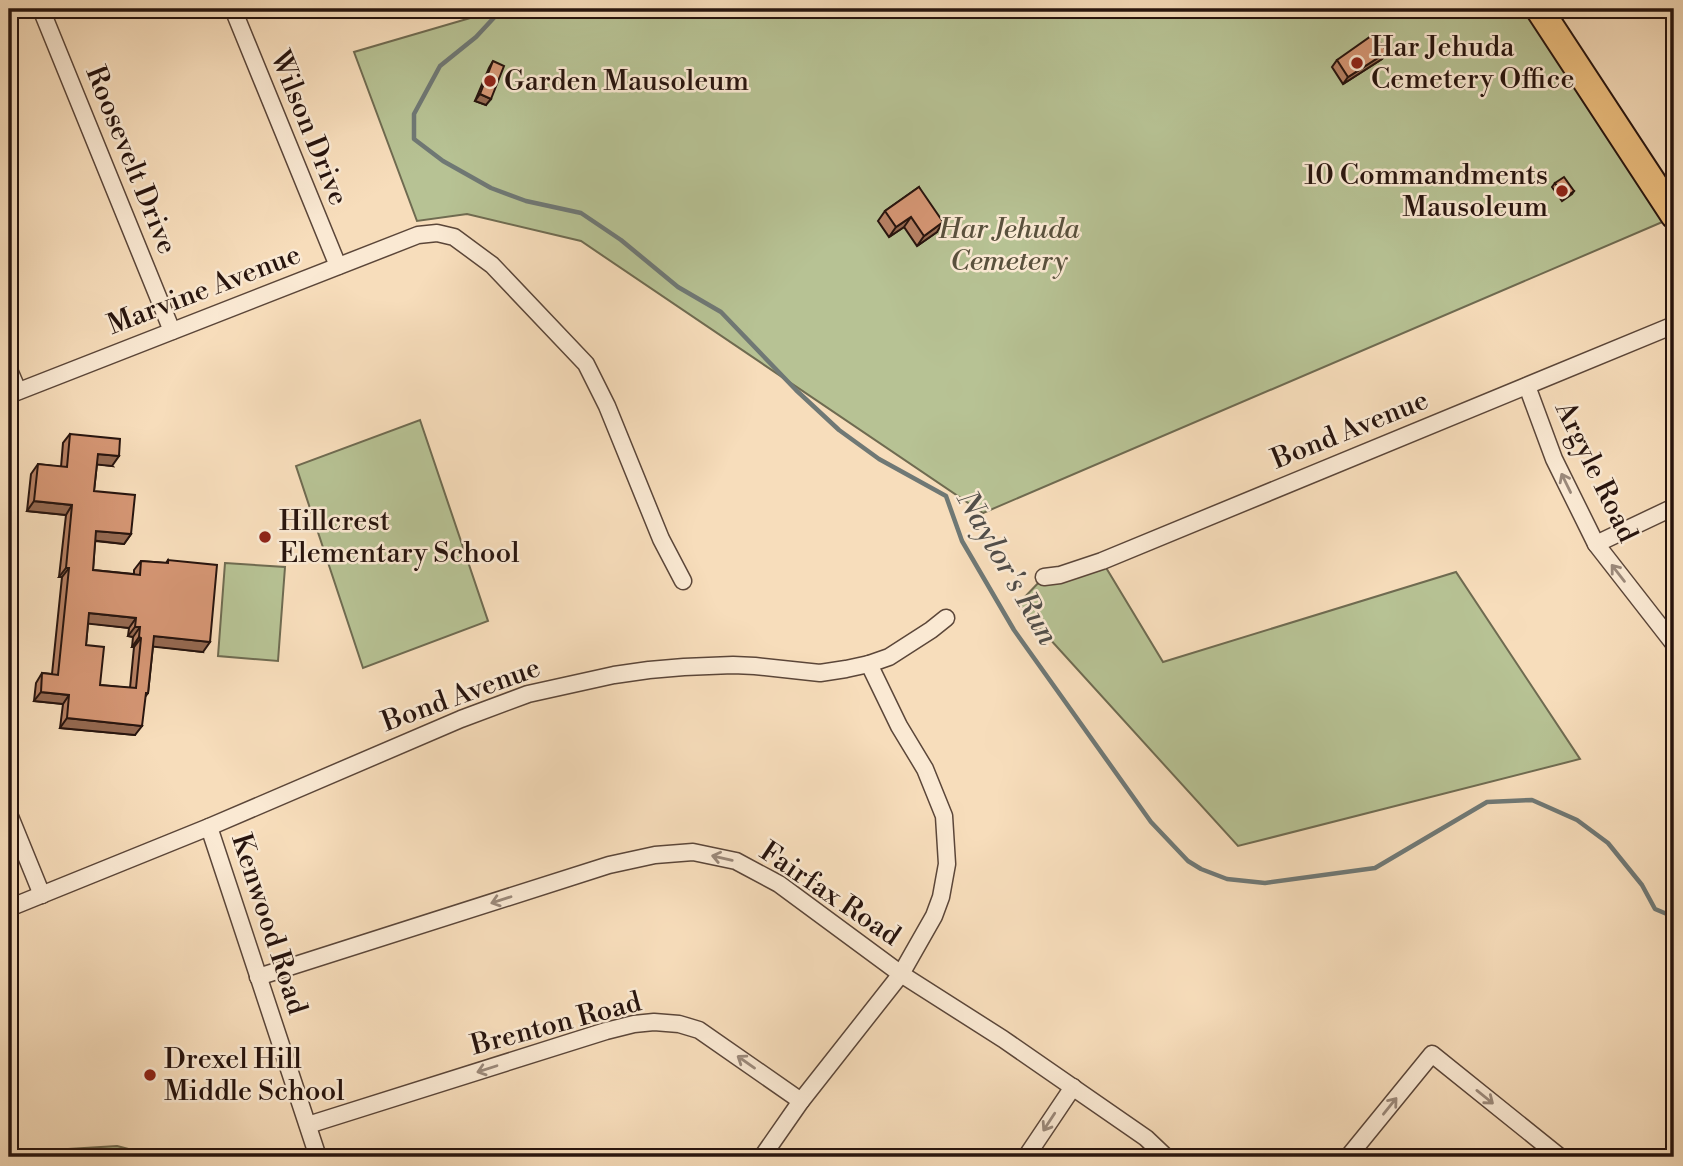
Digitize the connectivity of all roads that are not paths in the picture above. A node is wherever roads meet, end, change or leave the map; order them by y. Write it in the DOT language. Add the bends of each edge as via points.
graph roads {
  1 [pos="41,9"];
  2 [pos="233,9"];
  3 [pos="1539,9"];
  4 [pos="1674,215"];
  5 [pos="338,267"];
  6 [pos="1674,325"];
  7 [pos="172,331"];
  8 [pos="9,370"];
  9 [pos="1527,386"];
  10 [pos="13,393"];
  11 [pos="1674,507"];
  12 [pos="1596,544"];
  13 [pos="1044,577"];
  14 [pos="683,581"];
  15 [pos="946,618"];
  16 [pos="1674,644"];
  17 [pos="869,664"];
  18 [pos="9,814"];
  19 [pos="209,827"];
  20 [pos="42,895"];
  21 [pos="9,908"];
  22 [pos="901,974"];
  23 [pos="258,977"];
  24 [pos="1073,1087"];
  25 [pos="801,1101"];
  26 [pos="308,1125"];
  27 [pos="318,1157"];
  28 [pos="762,1157"];
  29 [pos="1026,1157"];
  30 [pos="1166,1157"];
  31 [pos="1348,1157"];
  32 [pos="1559,1157"];
  1 -- 7 [label="street, Roosevelt Drive"];
  2 -- 5 [label="street, Wilson Drive"];
  3 -- 4 [label="main road"];
  5 -- 7 [label="street, Marvine Avenue"];
  5 -- 14 [label="street, Marvine Avenue" via="418,235 438,233 454,237 492,265 586,364"];
  6 -- 9 [label="street, Bond Avenue"];
  7 -- 10 [label="street, Marvine Avenue"];
  8 -- 10 [label="street"];
  12 -- 9 [label="street, Argyle Road, one-way" via="1554,459"];
  9 -- 13 [label="street, Bond Avenue" via="1102,561"];
  11 -- 12 [label="street"];
  16 -- 12 [label="street, Argyle Road, one-way"];
  15 -- 17 [label="street, Bond Avenue" via="889,657"];
  17 -- 19 [label="street, Bond Avenue" via="820,673 733,665 684,667 614,675 546,690 461,719"];
  17 -- 22 [label="street" via="925,769 944,816 947,864 942,897"];
  18 -- 20 [label="street"];
  19 -- 20 [label="street, Bond Avenue"];
  19 -- 23 [label="street, Kenwood Road"];
  20 -- 21 [label="street, Bond Avenue"];
  22 -- 23 [label="street, Fairfax Road, one-way" via="779,884 736,861 693,852 609,866"];
  22 -- 24 [label="street, Fairfax Road"];
  22 -- 25 [label="street"];
  23 -- 26 [label="street, Kenwood Road"];
  24 -- 29 [label="street, one-way"];
  24 -- 30 [label="street, Fairfax Road"];
  25 -- 26 [label="street, Brenton Road, one-way" via="699,1030 654,1022 606,1031"];
  25 -- 28 [label="street"];
  26 -- 27 [label="street, Kenwood Road"];
  31 -- 32 [label="street, one-way" via="1432,1054"];
}
